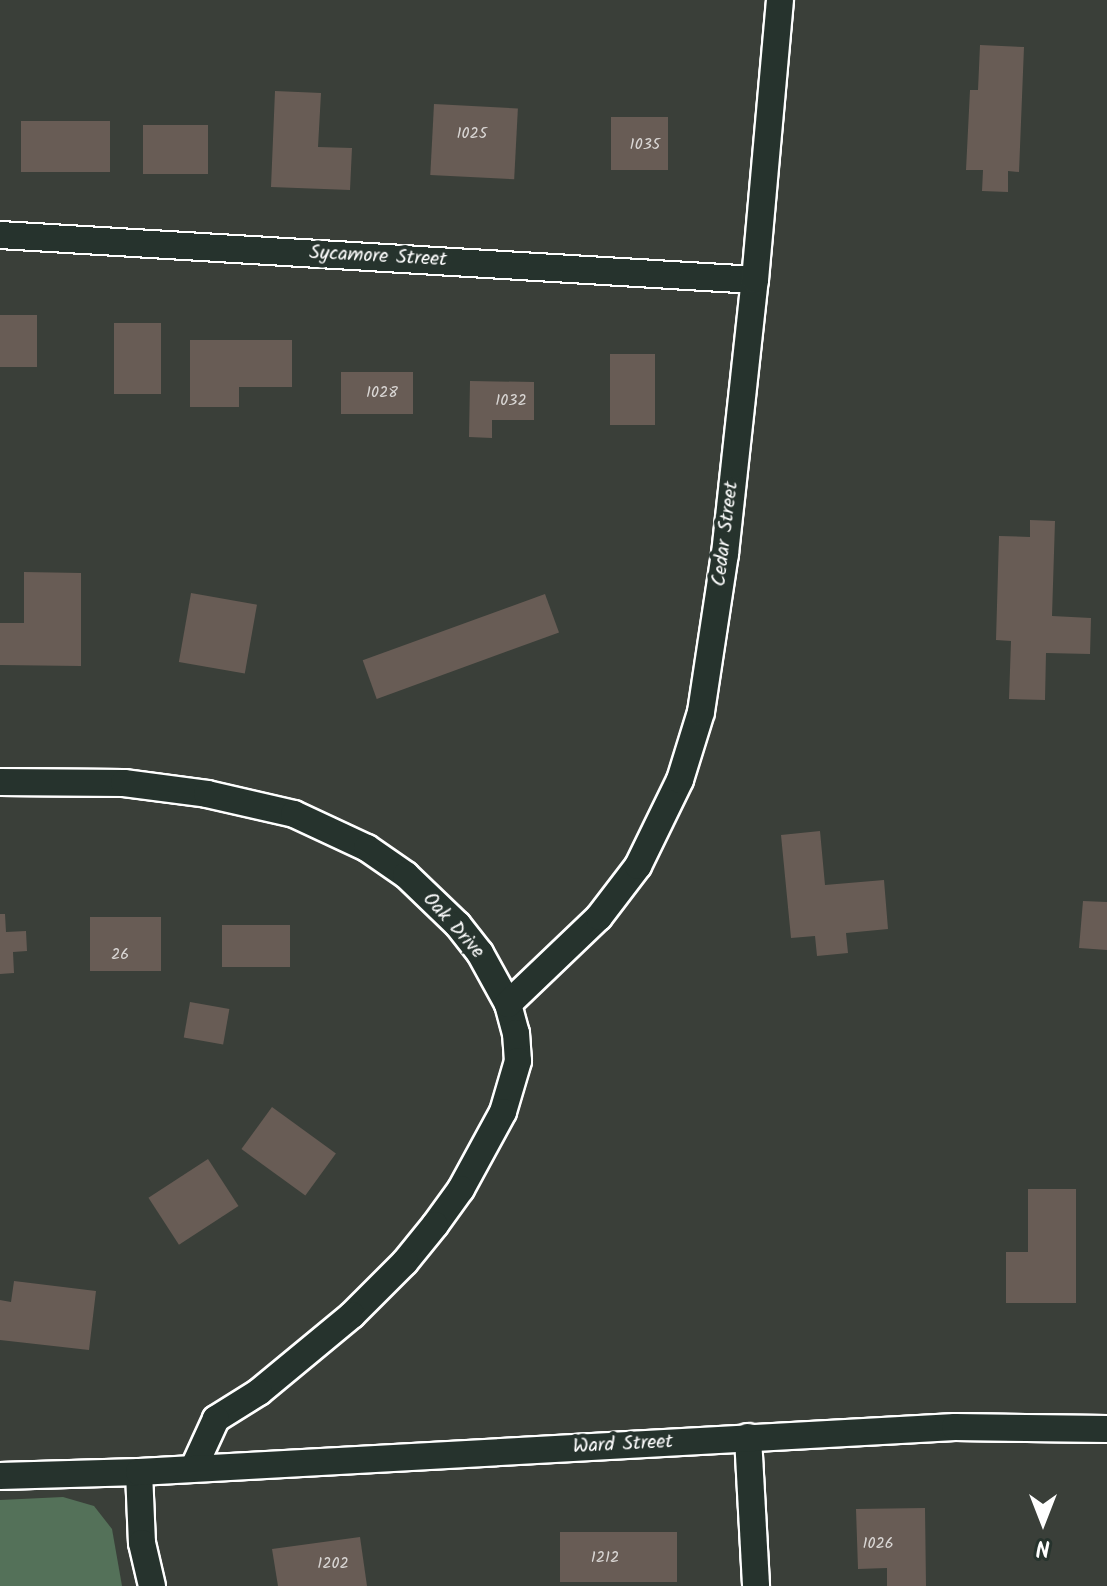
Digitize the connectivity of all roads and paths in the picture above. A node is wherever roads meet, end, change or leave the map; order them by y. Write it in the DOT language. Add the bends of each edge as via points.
graph roads {
  1 [pos="780,0"];
  2 [pos="0,235"];
  3 [pos="755,280"];
  4 [pos="0,782"];
  5 [pos="508,1004"];
  6 [pos="1107,1429"];
  7 [pos="748,1437"];
  8 [pos="194,1467"];
  9 [pos="139,1472"];
  10 [pos="0,1476"];
  11 [pos="152,1586"];
  12 [pos="756,1586"];
  1 -- 3 [label="street, Cedar Street"];
  2 -- 3 [label="street, Sycamore Street"];
  3 -- 5 [label="street, Cedar Street" via="723,568 701,712 680,780 653,840 621,891"];
  4 -- 5 [label="street, Oak Drive" via="124,783 207,794 294,814 367,848 406,875 458,925"];
  5 -- 8 [label="street, Oak Drive" via="518,1061 513,1085 461,1189 405,1262 352,1315 259,1392 216,1419"];
  6 -- 7 [label="street, Ward Street" via="955,1427"];
  7 -- 8 [label="street, Ward Street"];
  7 -- 12 [label="street"];
  8 -- 9 [label="street, Ward Street"];
  9 -- 10 [label="street, Ward Street"];
  9 -- 11 [label="street" via="142,1543"];
}
